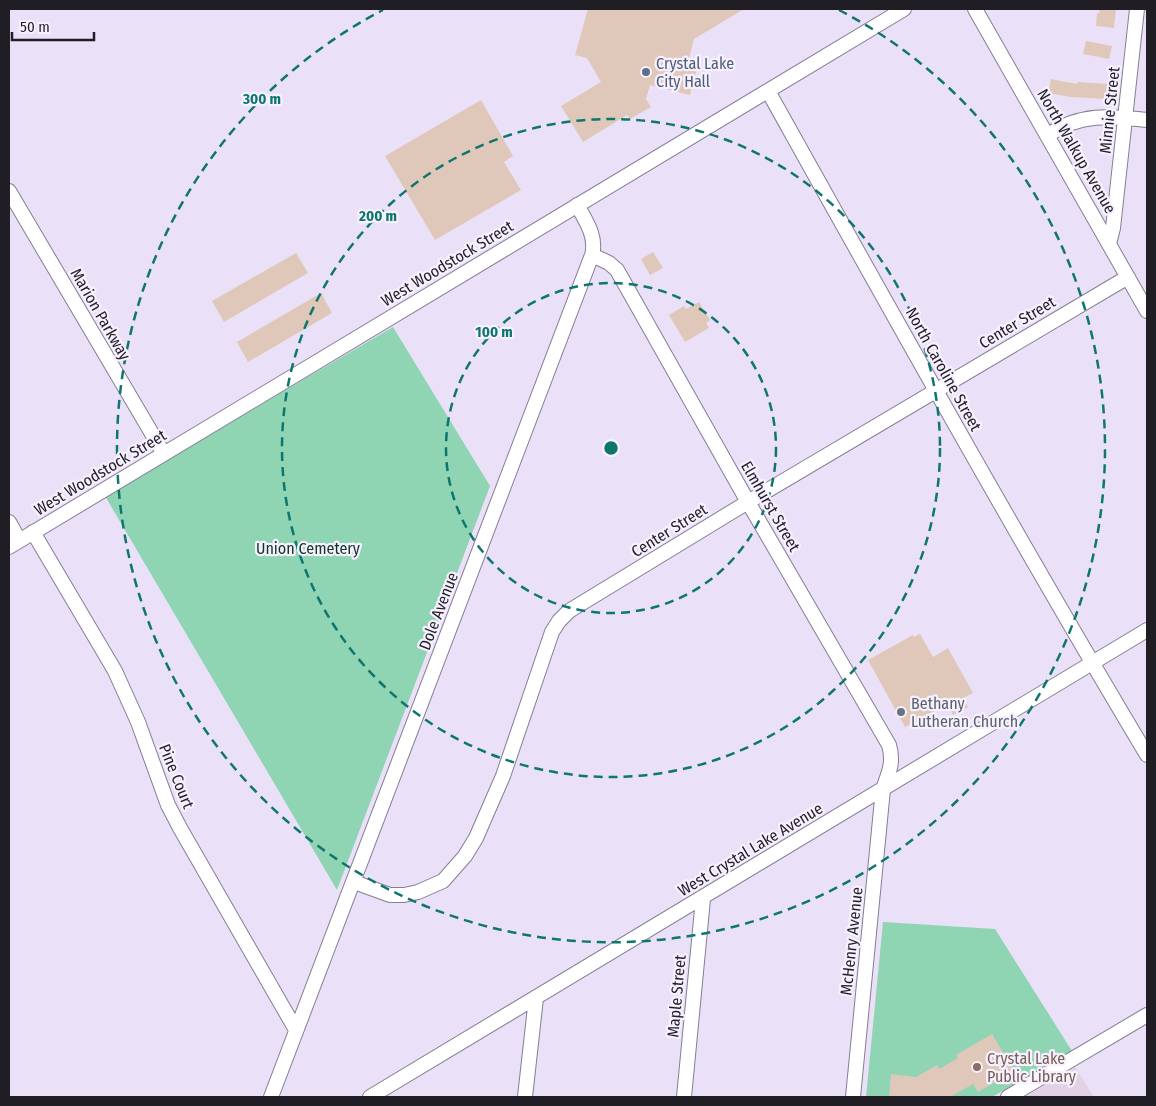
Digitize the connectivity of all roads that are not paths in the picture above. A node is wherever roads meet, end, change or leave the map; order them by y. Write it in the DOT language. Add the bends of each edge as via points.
graph roads {
  1 [pos="904,9"];
  2 [pos="976,9"];
  3 [pos="1137,9"];
  4 [pos="768,91"];
  5 [pos="1126,118"];
  6 [pos="1147,120"];
  7 [pos="1048,135"];
  8 [pos="9,191"];
  9 [pos="578,205"];
  10 [pos="1109,244"];
  11 [pos="592,255"];
  12 [pos="1128,277"];
  13 [pos="1147,311"];
  14 [pos="935,390"];
  15 [pos="164,454"];
  16 [pos="748,502"];
  17 [pos="9,522"];
  18 [pos="33,532"];
  19 [pos="14,544"];
  20 [pos="1147,630"];
  21 [pos="1092,663"];
  22 [pos="1147,755"];
  23 [pos="883,789"];
  24 [pos="354,882"];
  25 [pos="702,899"];
  26 [pos="536,998"];
  27 [pos="1147,1016"];
  28 [pos="296,1030"];
  29 [pos="271,1097"];
  30 [pos="370,1097"];
  31 [pos="525,1097"];
  32 [pos="684,1097"];
  33 [pos="853,1097"];
  34 [pos="1008,1097"];
  1 -- 4 [label="street, West Woodstock Street"];
  2 -- 7 [label="street, North Walkup Avenue"];
  3 -- 5 [label="street, Minnie Street"];
  4 -- 9 [label="street, West Woodstock Street"];
  4 -- 14 [label="street, North Caroline Street"];
  5 -- 6 [label="street"];
  5 -- 7 [label="street" via="1083,119 1065,124"];
  5 -- 10 [label="street, Minnie Street"];
  7 -- 10 [label="street, North Walkup Avenue"];
  8 -- 15 [label="street, Marion Parkway"];
  9 -- 11 [label="street, Dole Avenue" via="593,238"];
  9 -- 15 [label="street, West Woodstock Street"];
  10 -- 12 [label="street, North Walkup Avenue"];
  11 -- 16 [label="street, Elmhurst Street" via="617,270"];
  11 -- 24 [label="street, Dole Avenue"];
  12 -- 13 [label="street, North Walkup Avenue"];
  12 -- 14 [label="street, Center Street"];
  14 -- 16 [label="street, Center Street"];
  14 -- 21 [label="street, North Caroline Street"];
  15 -- 18 [label="street, West Woodstock Street"];
  16 -- 23 [label="street, Elmhurst Street" via="889,745 892,757"];
  16 -- 24 [label="street, Center Street" via="580,603 559,621 546,646 500,784 468,850 443,880 418,892 397,895"];
  17 -- 19 [label="street"];
  18 -- 19 [label="street, West Woodstock Street"];
  18 -- 28 [label="street, Pine Court" via="115,671 182,833"];
  20 -- 21 [label="street, West Crystal Lake Avenue"];
  21 -- 22 [label="street, North Caroline Street"];
  21 -- 23 [label="street, West Crystal Lake Avenue"];
  23 -- 25 [label="street, West Crystal Lake Avenue"];
  23 -- 33 [label="street, McHenry Avenue"];
  24 -- 28 [label="street, Dole Avenue"];
  25 -- 26 [label="street, West Crystal Lake Avenue"];
  25 -- 32 [label="street, Maple Street"];
  26 -- 30 [label="street, West Crystal Lake Avenue"];
  26 -- 31 [label="street"];
  27 -- 34 [label="street"];
  28 -- 29 [label="street, Dole Avenue"];
}
